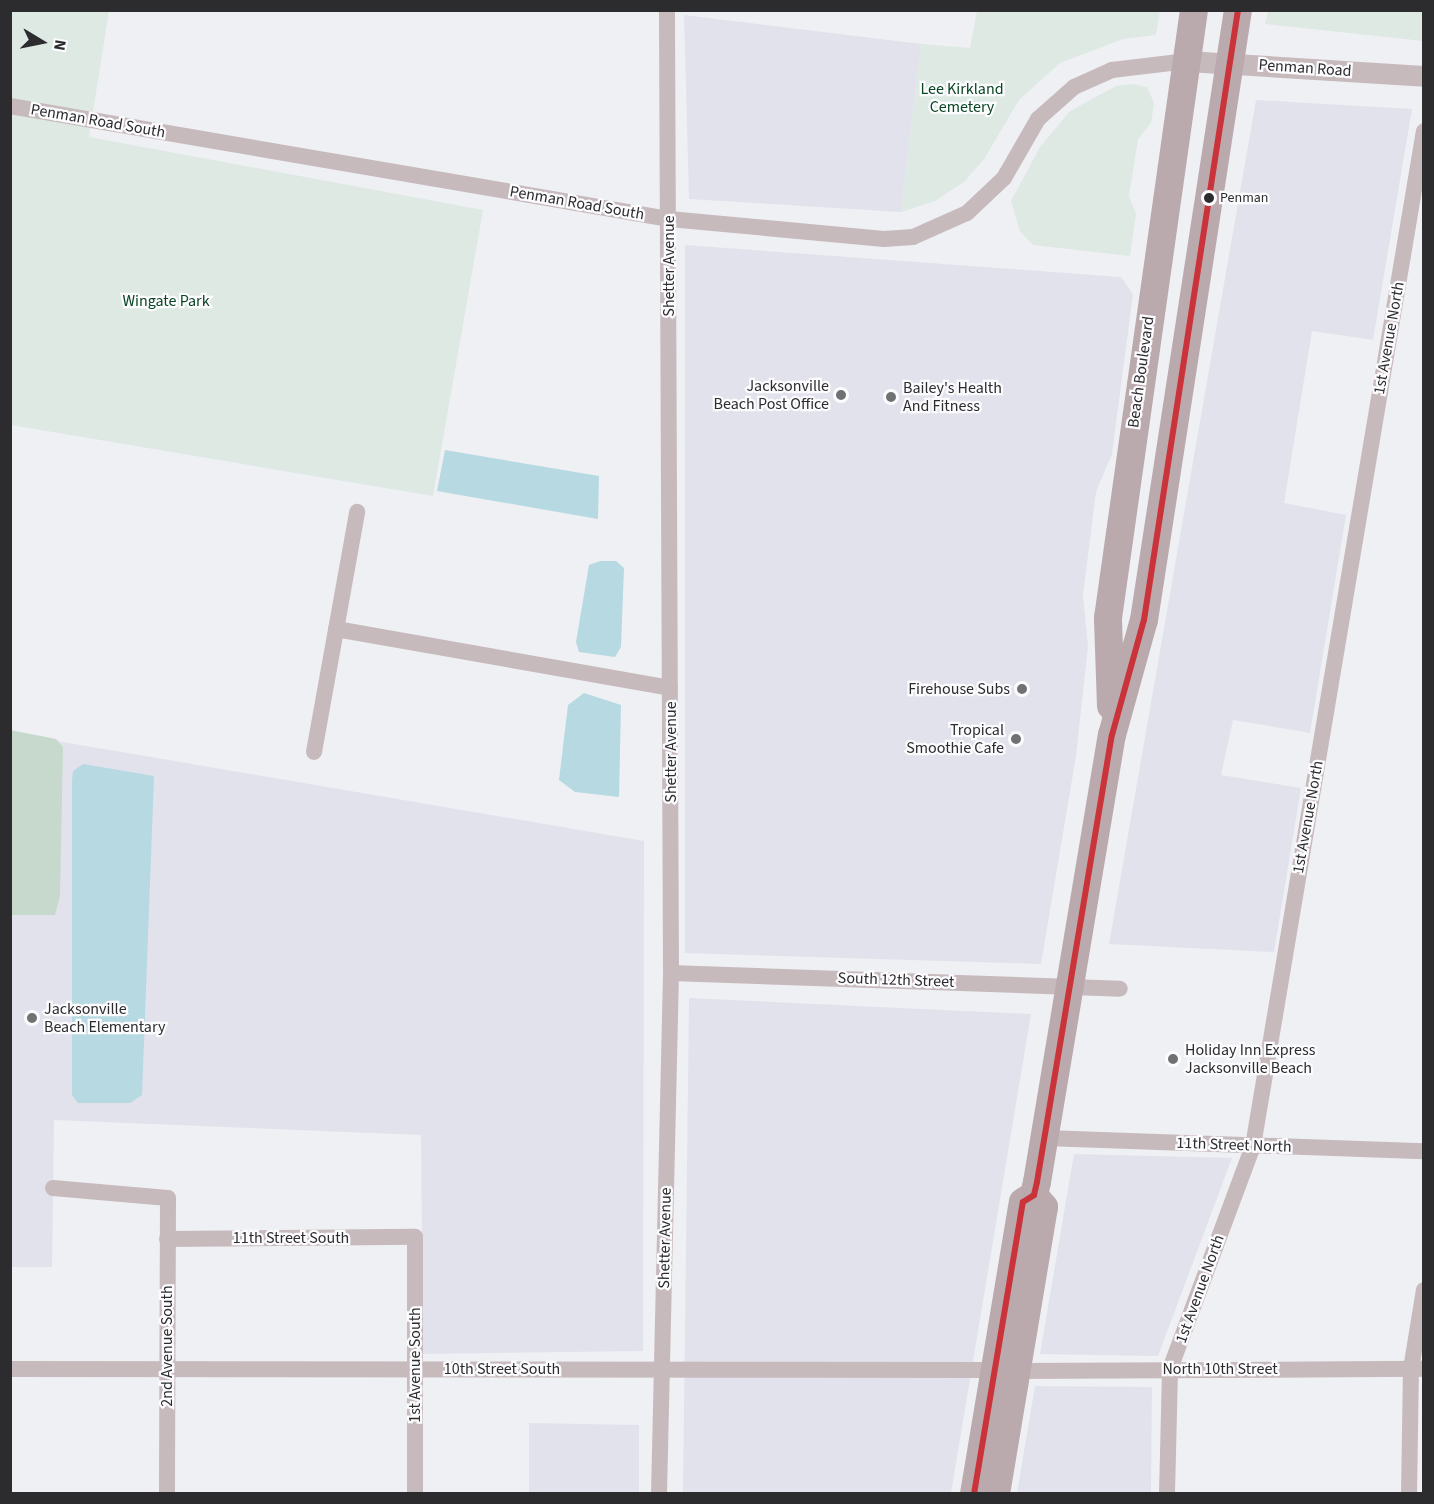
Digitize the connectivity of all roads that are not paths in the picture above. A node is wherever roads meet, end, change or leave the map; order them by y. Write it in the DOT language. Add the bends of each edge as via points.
graph roads {
  1 [pos="667,10"];
  2 [pos="1194,10"];
  3 [pos="1238,10"];
  4 [pos="1187,61"];
  5 [pos="1229,64"];
  6 [pos="1424,76"];
  7 [pos="10,106"];
  8 [pos="1424,131"];
  9 [pos="669,219"];
  10 [pos="357,512"];
  11 [pos="336,629"];
  12 [pos="670,688"];
  13 [pos="1112,735"];
  14 [pos="314,752"];
  15 [pos="671,973"];
  16 [pos="1070,987"];
  17 [pos="1120,988"];
  18 [pos="1045,1138"];
  19 [pos="1253,1146"];
  20 [pos="1424,1151"];
  21 [pos="53,1188"];
  22 [pos="1035,1195"];
  23 [pos="415,1238"];
  24 [pos="167,1239"];
  25 [pos="1424,1290"];
  26 [pos="10,1369"];
  27 [pos="661,1369"];
  28 [pos="1417,1369"];
  29 [pos="167,1370"];
  30 [pos="415,1370"];
  31 [pos="1005,1370"];
  32 [pos="1170,1370"];
  33 [pos="167,1494"];
  34 [pos="415,1494"];
  35 [pos="659,1494"];
  36 [pos="974,1494"];
  37 [pos="996,1494"];
  38 [pos="1167,1494"];
  39 [pos="1410,1494"];
  1 -- 9 [label="street, Shetter Avenue"];
  2 -- 4 [label="highway, Beach Boulevard"];
  3 -- 5 [label="highway"];
  4 -- 5 [label="street, Penman Road"];
  4 -- 9 [label="street, Penman Road South" via="1112,70 1074,87 1038,119 1004,178 967,213 913,237 884,240"];
  4 -- 13 [label="highway, Beach Boulevard" via="1108,618"];
  5 -- 6 [label="street, Penman Road"];
  5 -- 13 [label="highway" via="1144,620"];
  7 -- 9 [label="street, Penman Road South"];
  8 -- 19 [label="street, 1st Avenue North"];
  9 -- 12 [label="street, Shetter Avenue"];
  10 -- 11 [label="street"];
  11 -- 12 [label="street"];
  11 -- 14 [label="street"];
  12 -- 15 [label="street, Shetter Avenue"];
  13 -- 16 [label="highway"];
  15 -- 16 [label="street, South 12th Street"];
  15 -- 27 [label="street, Shetter Avenue"];
  16 -- 17 [label="street, South 12th Street"];
  16 -- 18 [label="highway"];
  18 -- 19 [label="street, 11th Street North"];
  18 -- 22 [label="highway"];
  19 -- 20 [label="street, 11th Street North"];
  19 -- 32 [label="street, 1st Avenue North"];
  21 -- 24 [label="street, 2nd Avenue South" via="168,1198"];
  22 -- 31 [label="highway" via="1044,1207"];
  22 -- 31 [label="highway" via="1023,1202 1008,1294"];
  23 -- 24 [label="street, 11th Street South"];
  23 -- 30 [label="street, 1st Avenue South"];
  24 -- 29 [label="street, 2nd Avenue South"];
  25 -- 28 [label="street"];
  26 -- 29 [label="street, 10th Street South"];
  27 -- 30 [label="street, 10th Street South"];
  27 -- 31 [label="street, 10th Street South"];
  27 -- 35 [label="street, Shetter Avenue"];
  28 -- 32 [label="street, North 10th Street"];
  28 -- 39 [label="street"];
  29 -- 30 [label="street, 10th Street South"];
  29 -- 33 [label="street, 2nd Avenue South"];
  30 -- 34 [label="street, 1st Avenue South"];
  31 -- 32 [label="street, North 10th Street"];
  31 -- 36 [label="highway"];
  31 -- 37 [label="highway" via="1000,1373 1004,1389 997,1437 1003,1447"];
  32 -- 38 [label="street, 1st Avenue North"];
}
